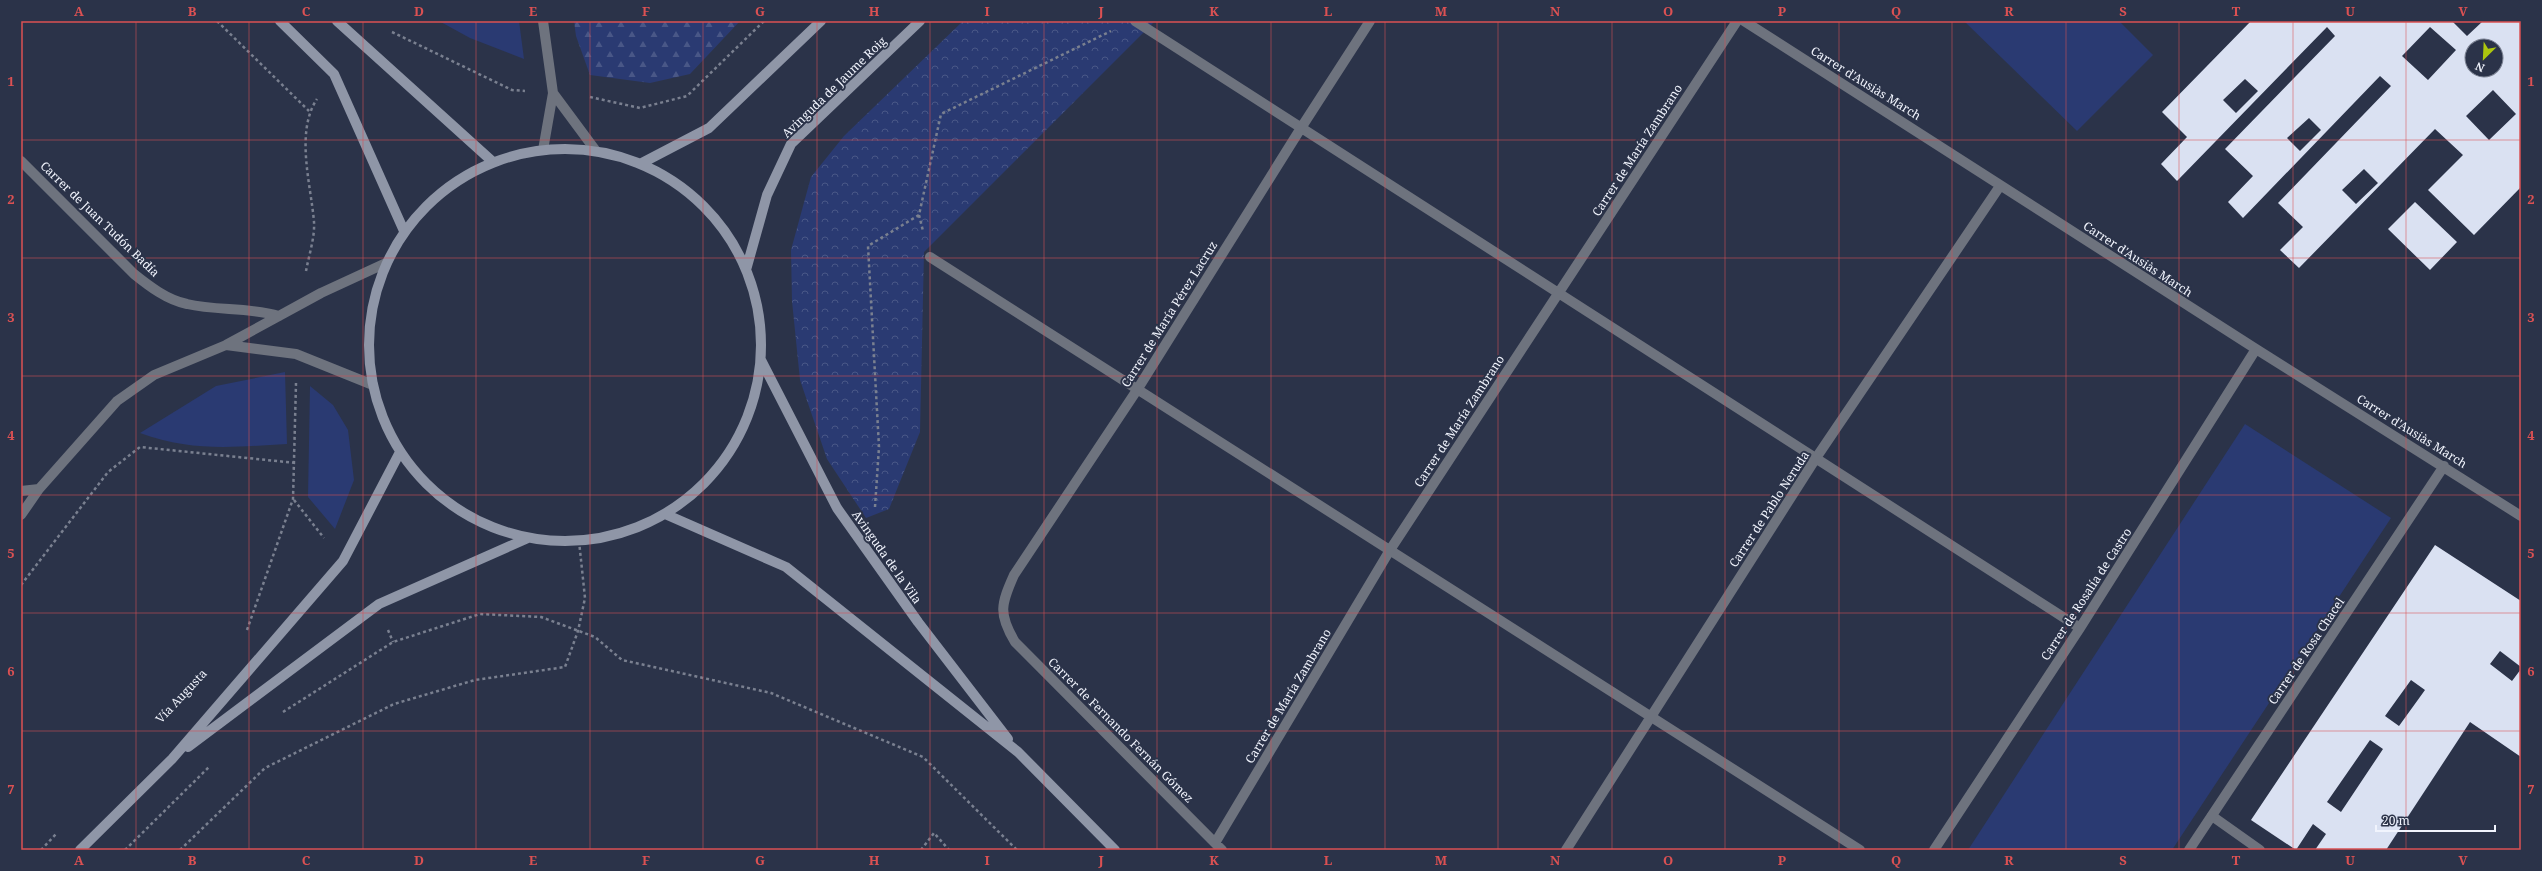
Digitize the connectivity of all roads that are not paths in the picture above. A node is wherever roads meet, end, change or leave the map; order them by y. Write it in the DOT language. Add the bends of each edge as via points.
graph roads {
  1 [pos="280,21"];
  2 [pos="337,21"];
  3 [pos="543,21"];
  4 [pos="820,21"];
  5 [pos="920,21"];
  6 [pos="1135,21"];
  7 [pos="1370,21"];
  8 [pos="1737,21"];
  9 [pos="1744,21"];
  10 [pos="1755,24"];
  11 [pos="553,93"];
  12 [pos="1300,128"];
  13 [pos="543,150"];
  14 [pos="596,151"];
  15 [pos="21,161"];
  16 [pos="492,162"];
  17 [pos="640,164"];
  18 [pos="2000,186"];
  19 [pos="404,231"];
  20 [pos="930,257"];
  21 [pos="386,263"];
  22 [pos="746,270"];
  23 [pos="1558,293"];
  24 [pos="279,316"];
  25 [pos="226,346"];
  26 [pos="2256,349"];
  27 [pos="761,360"];
  28 [pos="373,385"];
  29 [pos="1137,390"];
  30 [pos="400,452"];
  31 [pos="1816,458"];
  32 [pos="2444,466"];
  33 [pos="40,489"];
  34 [pos="21,491"];
  35 [pos="665,514"];
  36 [pos="21,515"];
  37 [pos="2521,516"];
  38 [pos="528,538"];
  39 [pos="1390,550"];
  40 [pos="1005,625"];
  41 [pos="2080,628"];
  42 [pos="1650,716"];
  43 [pos="1018,752"];
  44 [pos="172,759"];
  45 [pos="2212,816"];
  46 [pos="1219,846"];
  47 [pos="80,850"];
  48 [pos="1115,850"];
  49 [pos="1566,850"];
  50 [pos="1860,850"];
  51 [pos="1934,850"];
  52 [pos="2189,850"];
  53 [pos="2260,850"];
  1 -- 19 [label="main road" via="334,74"];
  2 -- 16 [label="main road"];
  3 -- 11 [label="street"];
  4 -- 17 [label="main road" via="710,128"];
  5 -- 22 [label="main road, Avinguda de Jaume Roig" via="791,144 767,195"];
  6 -- 12 [label="street"];
  7 -- 12 [label="street, Carrer de María Pérez Lacruz"];
  8 -- 23 [label="street, Carrer de María Zambrano"];
  9 -- 10 [label="street, Carrer d'Ausiàs March"];
  10 -- 18 [label="street, Carrer d'Ausiàs March"];
  11 -- 13 [label="street"];
  11 -- 14 [label="street"];
  12 -- 23 [label="street"];
  12 -- 29 [label="street, Carrer de María Pérez Lacruz"];
  13 -- 14 [label="main road"];
  13 -- 16 [label="main road"];
  14 -- 17 [label="main road"];
  15 -- 24 [label="street, Carrer de Juan Tudón Badía" via="134,274 154,290 186,304 262,311"];
  16 -- 19 [label="main road" via="443,190"];
  17 -- 22 [label="main road" via="667,177 706,209 720,224"];
  18 -- 26 [label="street, Carrer d'Ausiàs March"];
  18 -- 31 [label="street, Carrer de Pablo Neruda"];
  19 -- 21 [label="main road"];
  20 -- 29 [label="street"];
  21 -- 24 [label="street" via="321,292"];
  21 -- 28 [label="main road" via="373,302 370,323 368,344"];
  22 -- 27 [label="main road" via="759,313"];
  23 -- 31 [label="street"];
  23 -- 39 [label="street, Carrer de María Zambrano"];
  24 -- 25 [label="street"];
  25 -- 28 [label="street" via="296,354"];
  25 -- 33 [label="street" via="154,375 117,401"];
  26 -- 32 [label="street, Carrer d'Ausiàs March"];
  26 -- 41 [label="street, Carrer de Rosalía de Castro"];
  27 -- 35 [label="main road" via="749,415 732,449 718,468 694,492"];
  27 -- 43 [label="main road, Avinguda de la Vila" via="837,508 918,622"];
  28 -- 30 [label="main road" via="382,416"];
  29 -- 39 [label="street"];
  29 -- 40 [label="street, Carrer de María Pérez Lacruz" via="1014,575 1003,600"];
  30 -- 38 [label="main road" via="422,479 456,507 493,527"];
  30 -- 44 [label="main road" via="343,561"];
  31 -- 41 [label="street"];
  31 -- 42 [label="street, Carrer de Pablo Neruda"];
  32 -- 37 [label="street, Carrer d'Ausiàs March"];
  32 -- 45 [label="street, Carrer de Rosa Chacel"];
  33 -- 34 [label="street"];
  33 -- 36 [label="street"];
  35 -- 38 [label="main road" via="629,530 579,541"];
  35 -- 43 [label="main road, Avinguda de la Vila" via="786,567"];
  38 -- 44 [label="main road" via="379,604"];
  39 -- 42 [label="street"];
  39 -- 46 [label="street, Carrer de María Zambrano"];
  40 -- 46 [label="street, Carrer de Fernando Fernán Gómez" via="1015,642"];
  41 -- 51 [label="street, Carrer de Rosalía de Castro"];
  42 -- 49 [label="street, Carrer de Pablo Neruda"];
  42 -- 50 [label="street"];
  43 -- 48 [label="main road, Avinguda de la Vila"];
  44 -- 47 [label="main road"];
  45 -- 52 [label="street, Carrer de Rosa Chacel"];
  45 -- 53 [label="street"];
}
